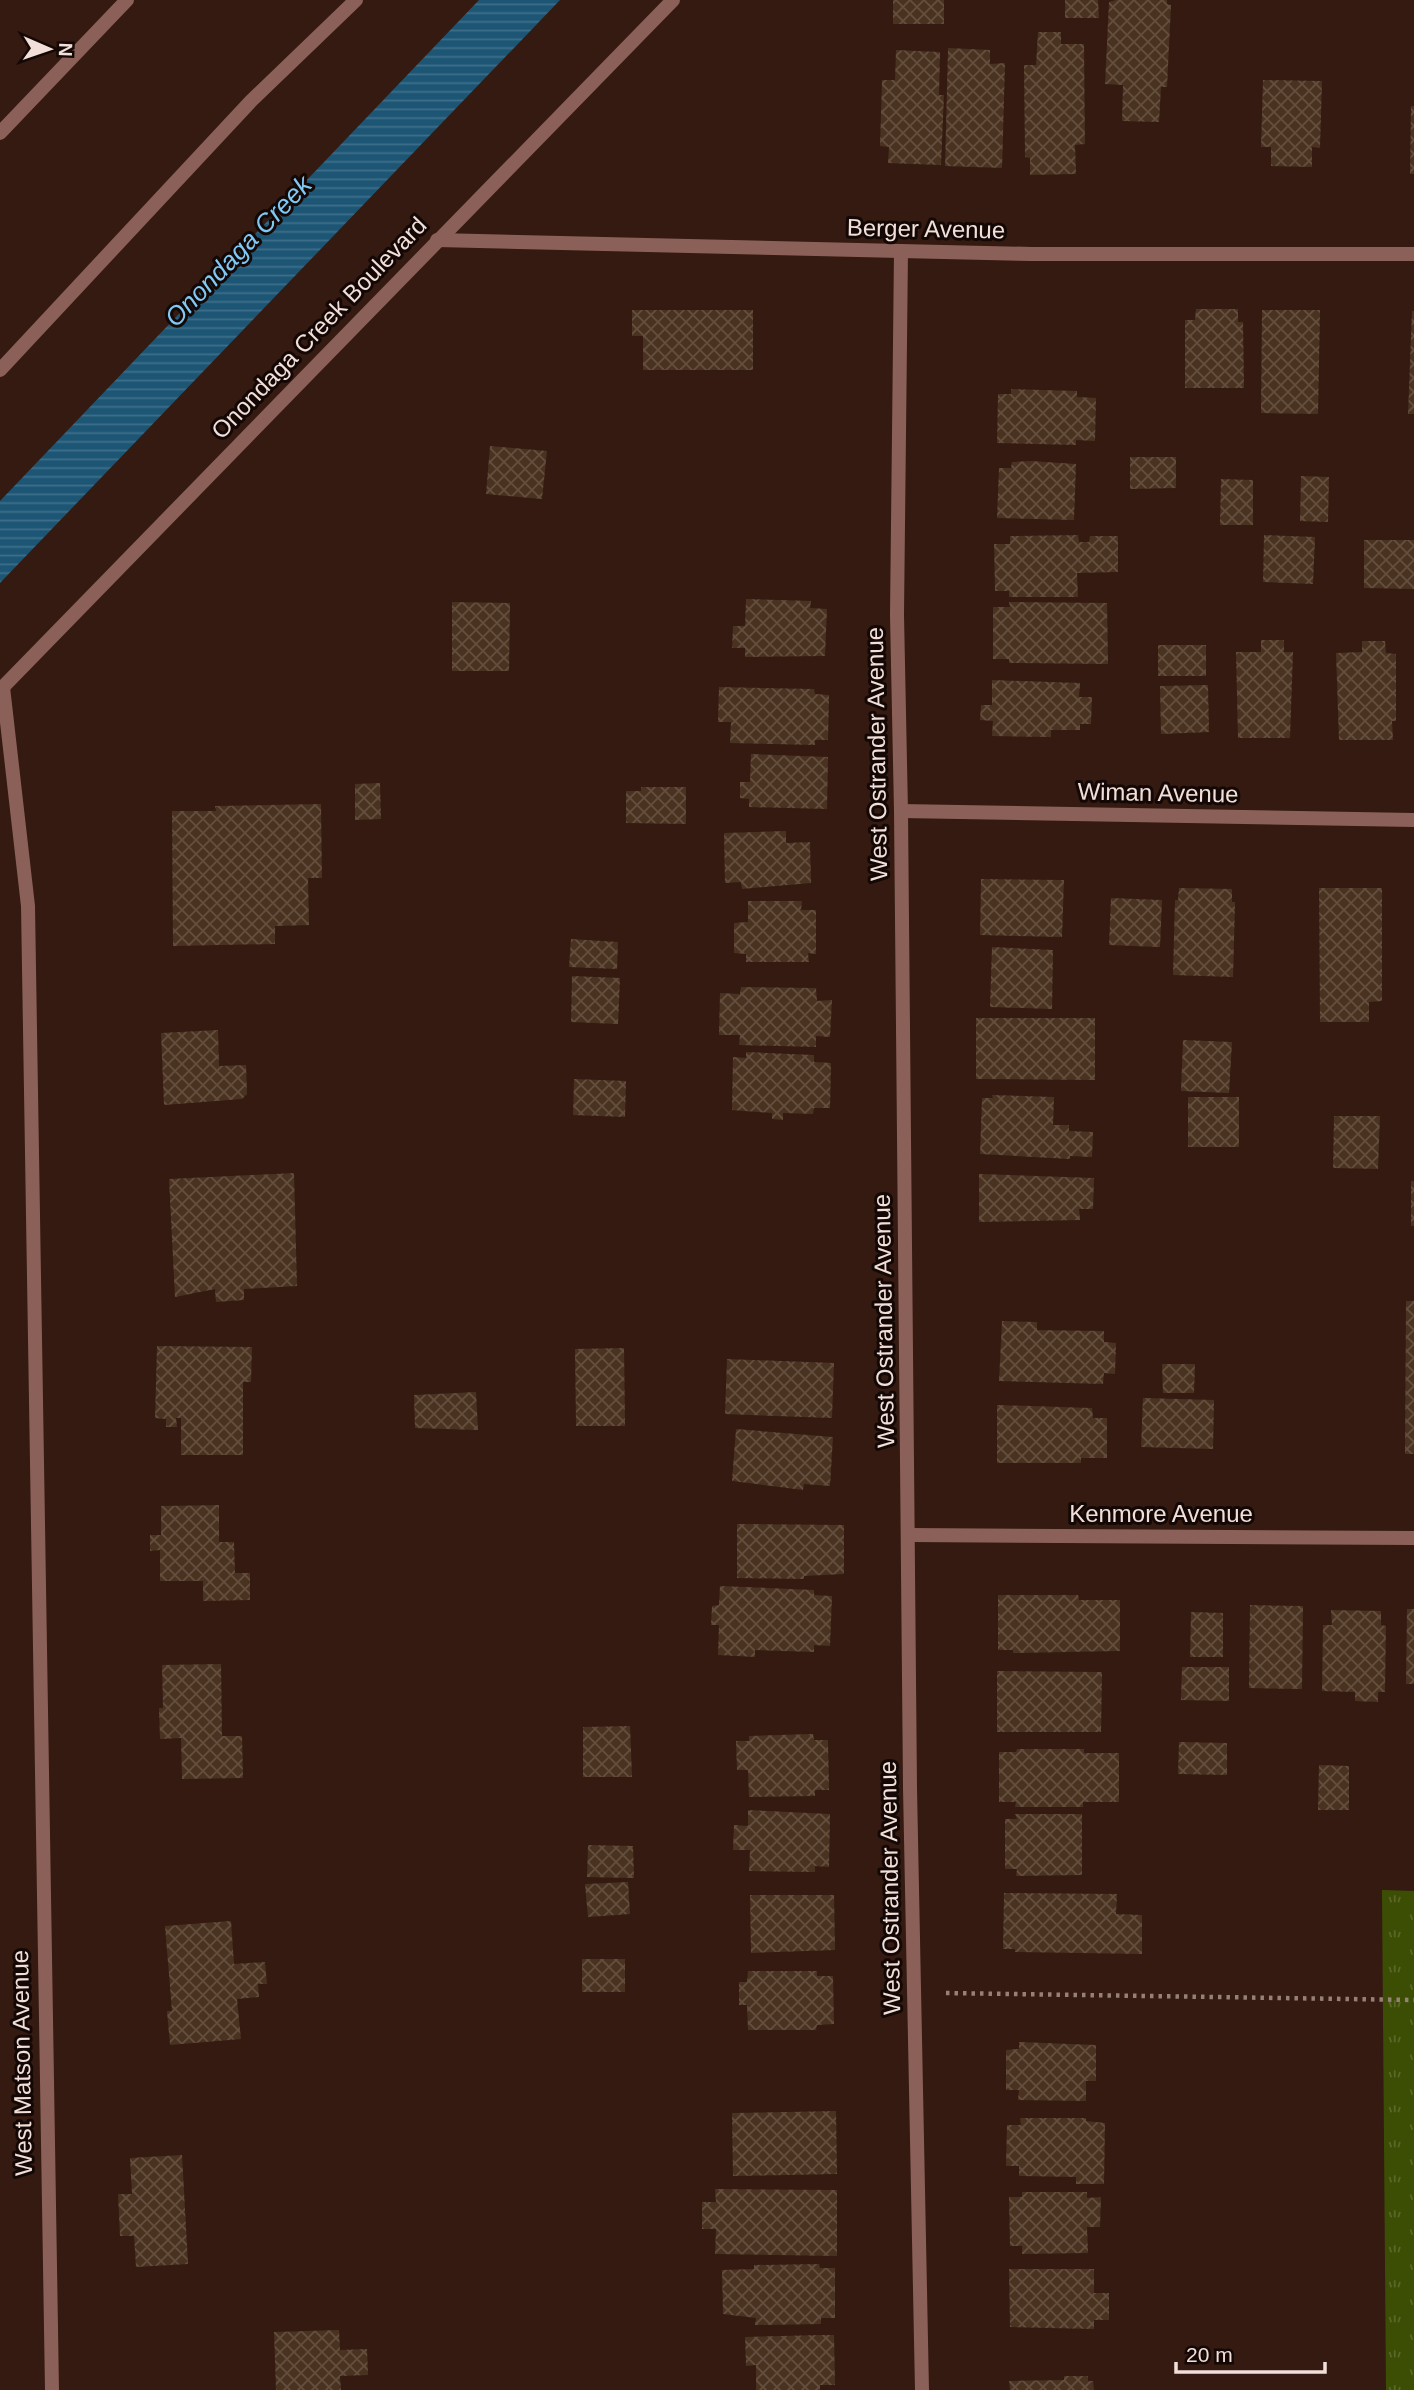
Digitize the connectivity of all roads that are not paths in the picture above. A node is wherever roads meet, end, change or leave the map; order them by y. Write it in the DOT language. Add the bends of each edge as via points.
graph roads {
  1 [pos="127,0"];
  2 [pos="356,0"];
  3 [pos="673,0"];
  4 [pos="0,133"];
  5 [pos="437,240"];
  6 [pos="901,251"];
  7 [pos="1414,254"];
  8 [pos="0,370"];
  9 [pos="1,689"];
  10 [pos="901,811"];
  11 [pos="1414,820"];
  12 [pos="908,1535"];
  13 [pos="1414,1538"];
  14 [pos="52,2390"];
  15 [pos="922,2390"];
  1 -- 4 [label="street"];
  2 -- 8 [label="street" via="251,101"];
  3 -- 5 [label="street, Onondaga Creek Boulevard"];
  5 -- 6 [label="street, Berger Avenue"];
  5 -- 9 [label="street, Onondaga Creek Boulevard"];
  6 -- 7 [label="street, Berger Avenue"];
  6 -- 10 [label="street, West Ostrander Avenue" via="897,615"];
  9 -- 14 [label="street, West Matson Avenue" via="28,906"];
  10 -- 11 [label="street, Wiman Avenue"];
  10 -- 12 [label="street, West Ostrander Avenue"];
  12 -- 13 [label="street, Kenmore Avenue"];
  12 -- 15 [label="street, West Ostrander Avenue"];
}
